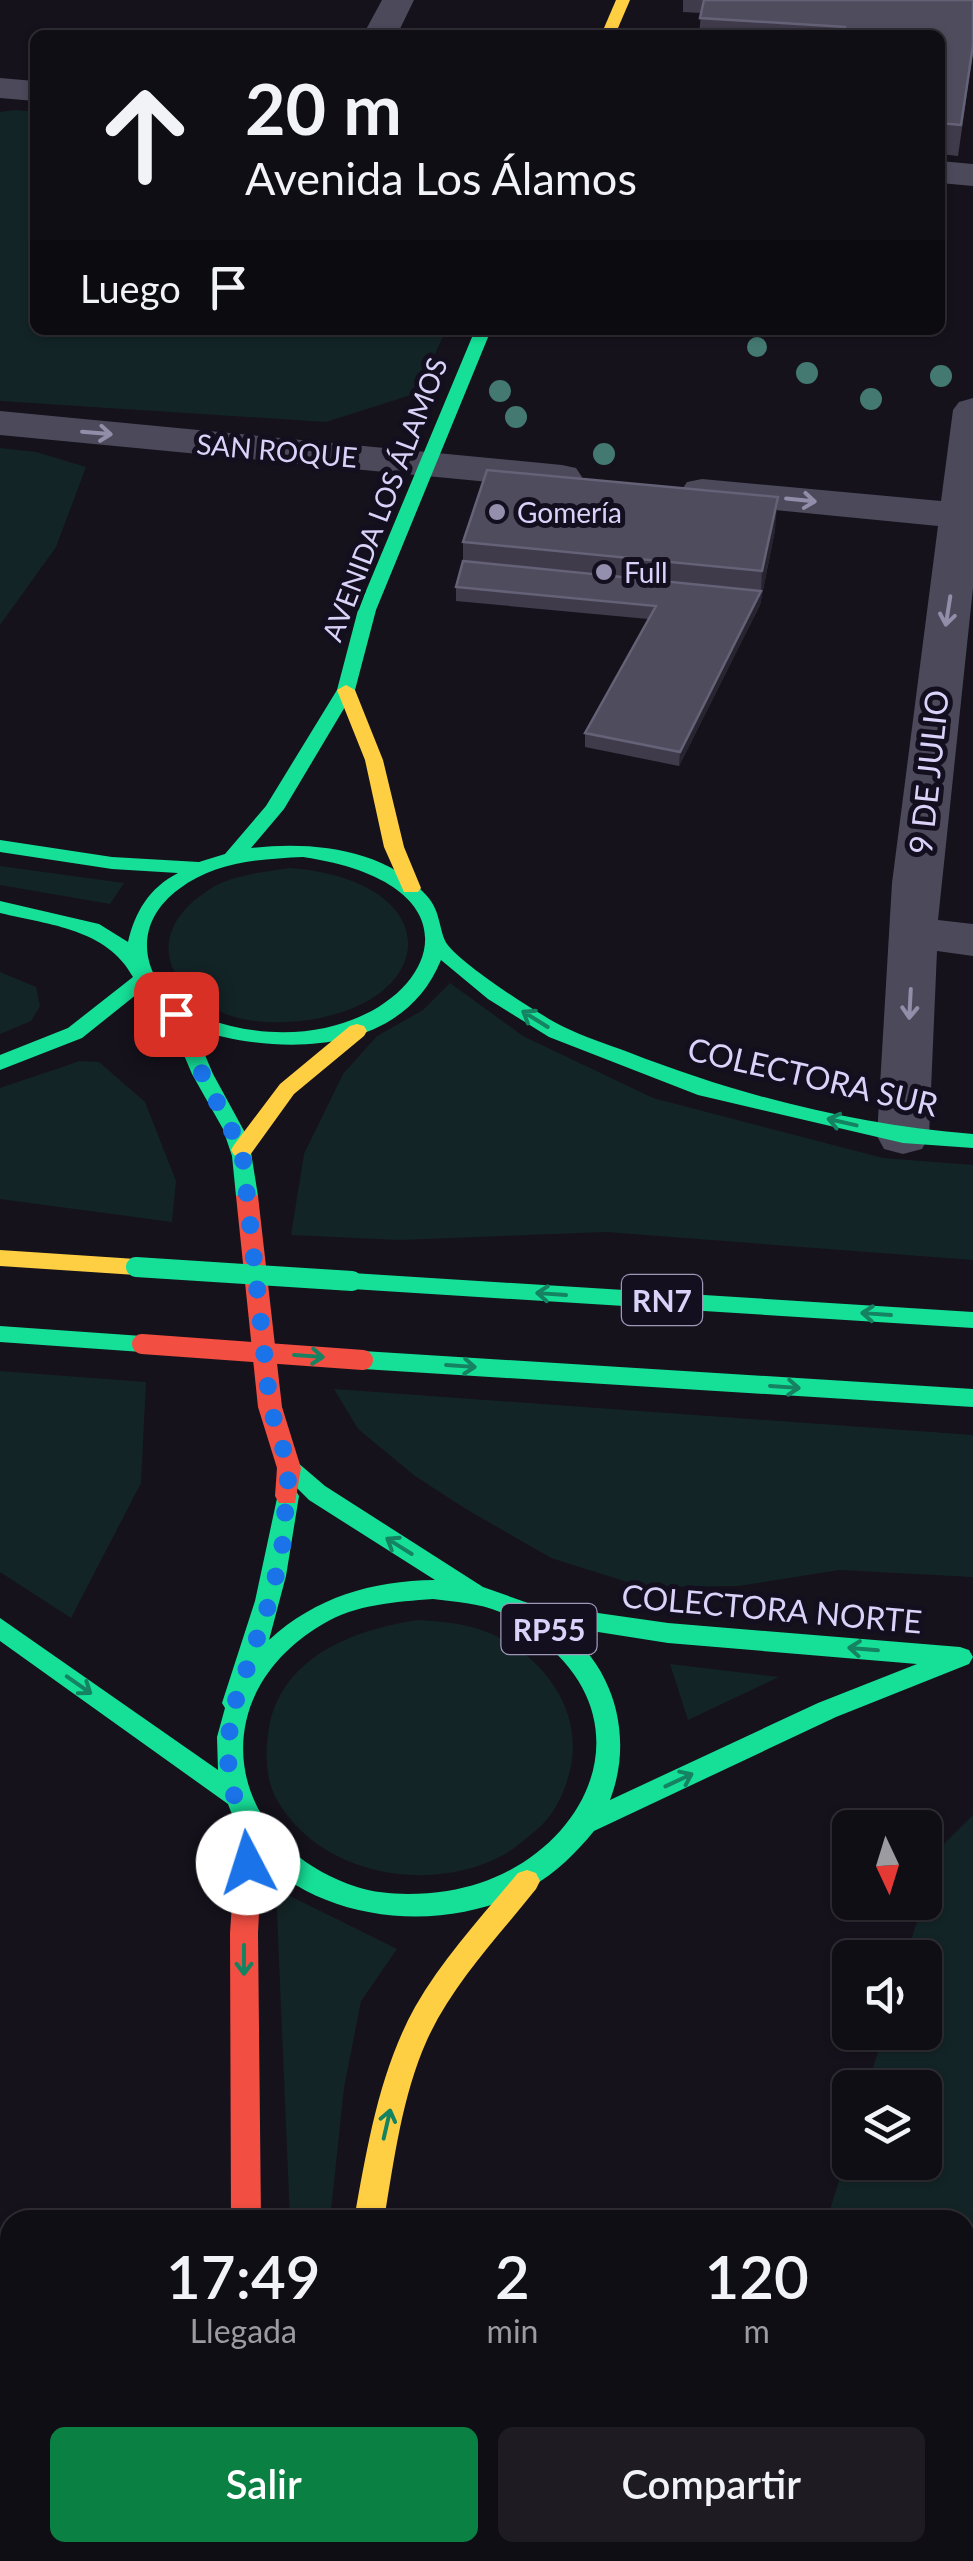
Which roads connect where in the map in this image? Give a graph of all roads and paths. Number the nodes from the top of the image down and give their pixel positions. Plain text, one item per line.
1 (398, 0) edge
2 (623, 0) edge
3 (383, 30) edge
4 (610, 30) edge
5 (0, 88) edge
6 (30, 91) edge
7 (945, 172) edge
8 (973, 175) edge
9 (481, 335) edge
10 (973, 410) edge
11 (0, 424) edge
12 (425, 464) junction
13 (598, 481) edge
14 (656, 486) edge
15 (967, 517) edge
16 (346, 690) junction
17 (0, 846) edge
18 (234, 857) junction
19 (200, 868) junction
20 (411, 888) junction
21 (0, 908) edge
22 (914, 933) junction
23 (973, 940) edge
24 (436, 945) junction
25 (139, 967) junction
26 (176, 1014) junction
27 (365, 1024) junction
28 (0, 1063) edge
29 (902, 1136) junction
30 (973, 1140) edge
31 (242, 1150) junction
32 (0, 1258) edge
33 (973, 1320) edge
34 (0, 1334) edge
35 (973, 1398) edge
36 (289, 1468) junction
37 (482, 1596) junction
38 (520, 1610) junction
39 (0, 1628) edge
40 (966, 1656) edge
41 (235, 1703) junction
42 (234, 1795) junction
43 (591, 1821) junction
44 (250, 1828) junction
45 (529, 1879) junction
46 (246, 2210) edge
47 (371, 2210) edge

1 - 3 street
2 - 4 main road
5 - 6 street
7 - 8 street
9 - 12 main road, AVENIDA LOS ÁLAMOS
10 - 15 street, 9 DE JULIO
11 -> 12 street, SAN ROQUE
12 - 13 street, SAN ROQUE
12 - 16 main road, AVENIDA LOS ÁLAMOS
14 -> 15 street
15 -> 22 street, 9 DE JULIO
16 - 18 main road, AVENIDA LOS ÁLAMOS
16 - 20 main road, AVENIDA LOS ÁLAMOS
17 - 19 main road
18 - 19 main road
18 - 20 main road
19 - 25 main road
20 - 24 main road
21 - 25 main road
22 - 23 street
22 -> 29 street, 9 DE JULIO
24 - 27 main road
29 -> 24 main road, COLECTORA SUR
25 - 26 main road
25 - 28 main road
26 - 27 main road
26 - 31 main road
27 - 31 main road
29 - 30 main road, COLECTORA SUR
31 - 36 main road
33 -> 32 main road, RN7, bridge
34 -> 35 main road, bridge
37 -> 36 main road
36 - 41 main road
37 - 38 main road, RP55
37 - 41 main road, RP55
40 -> 38 main road, COLECTORA NORTE / RP55
38 - 43 main road, RP55
39 -> 42 main road
43 -> 40 main road, COLECTORA NORTE / RP55
41 - 42 main road, RP55
42 - 44 main road, RP55
43 - 45 main road, RP55
44 - 45 main road, RP55
44 -> 46 main road, RP55
47 -> 45 main road, RP55

